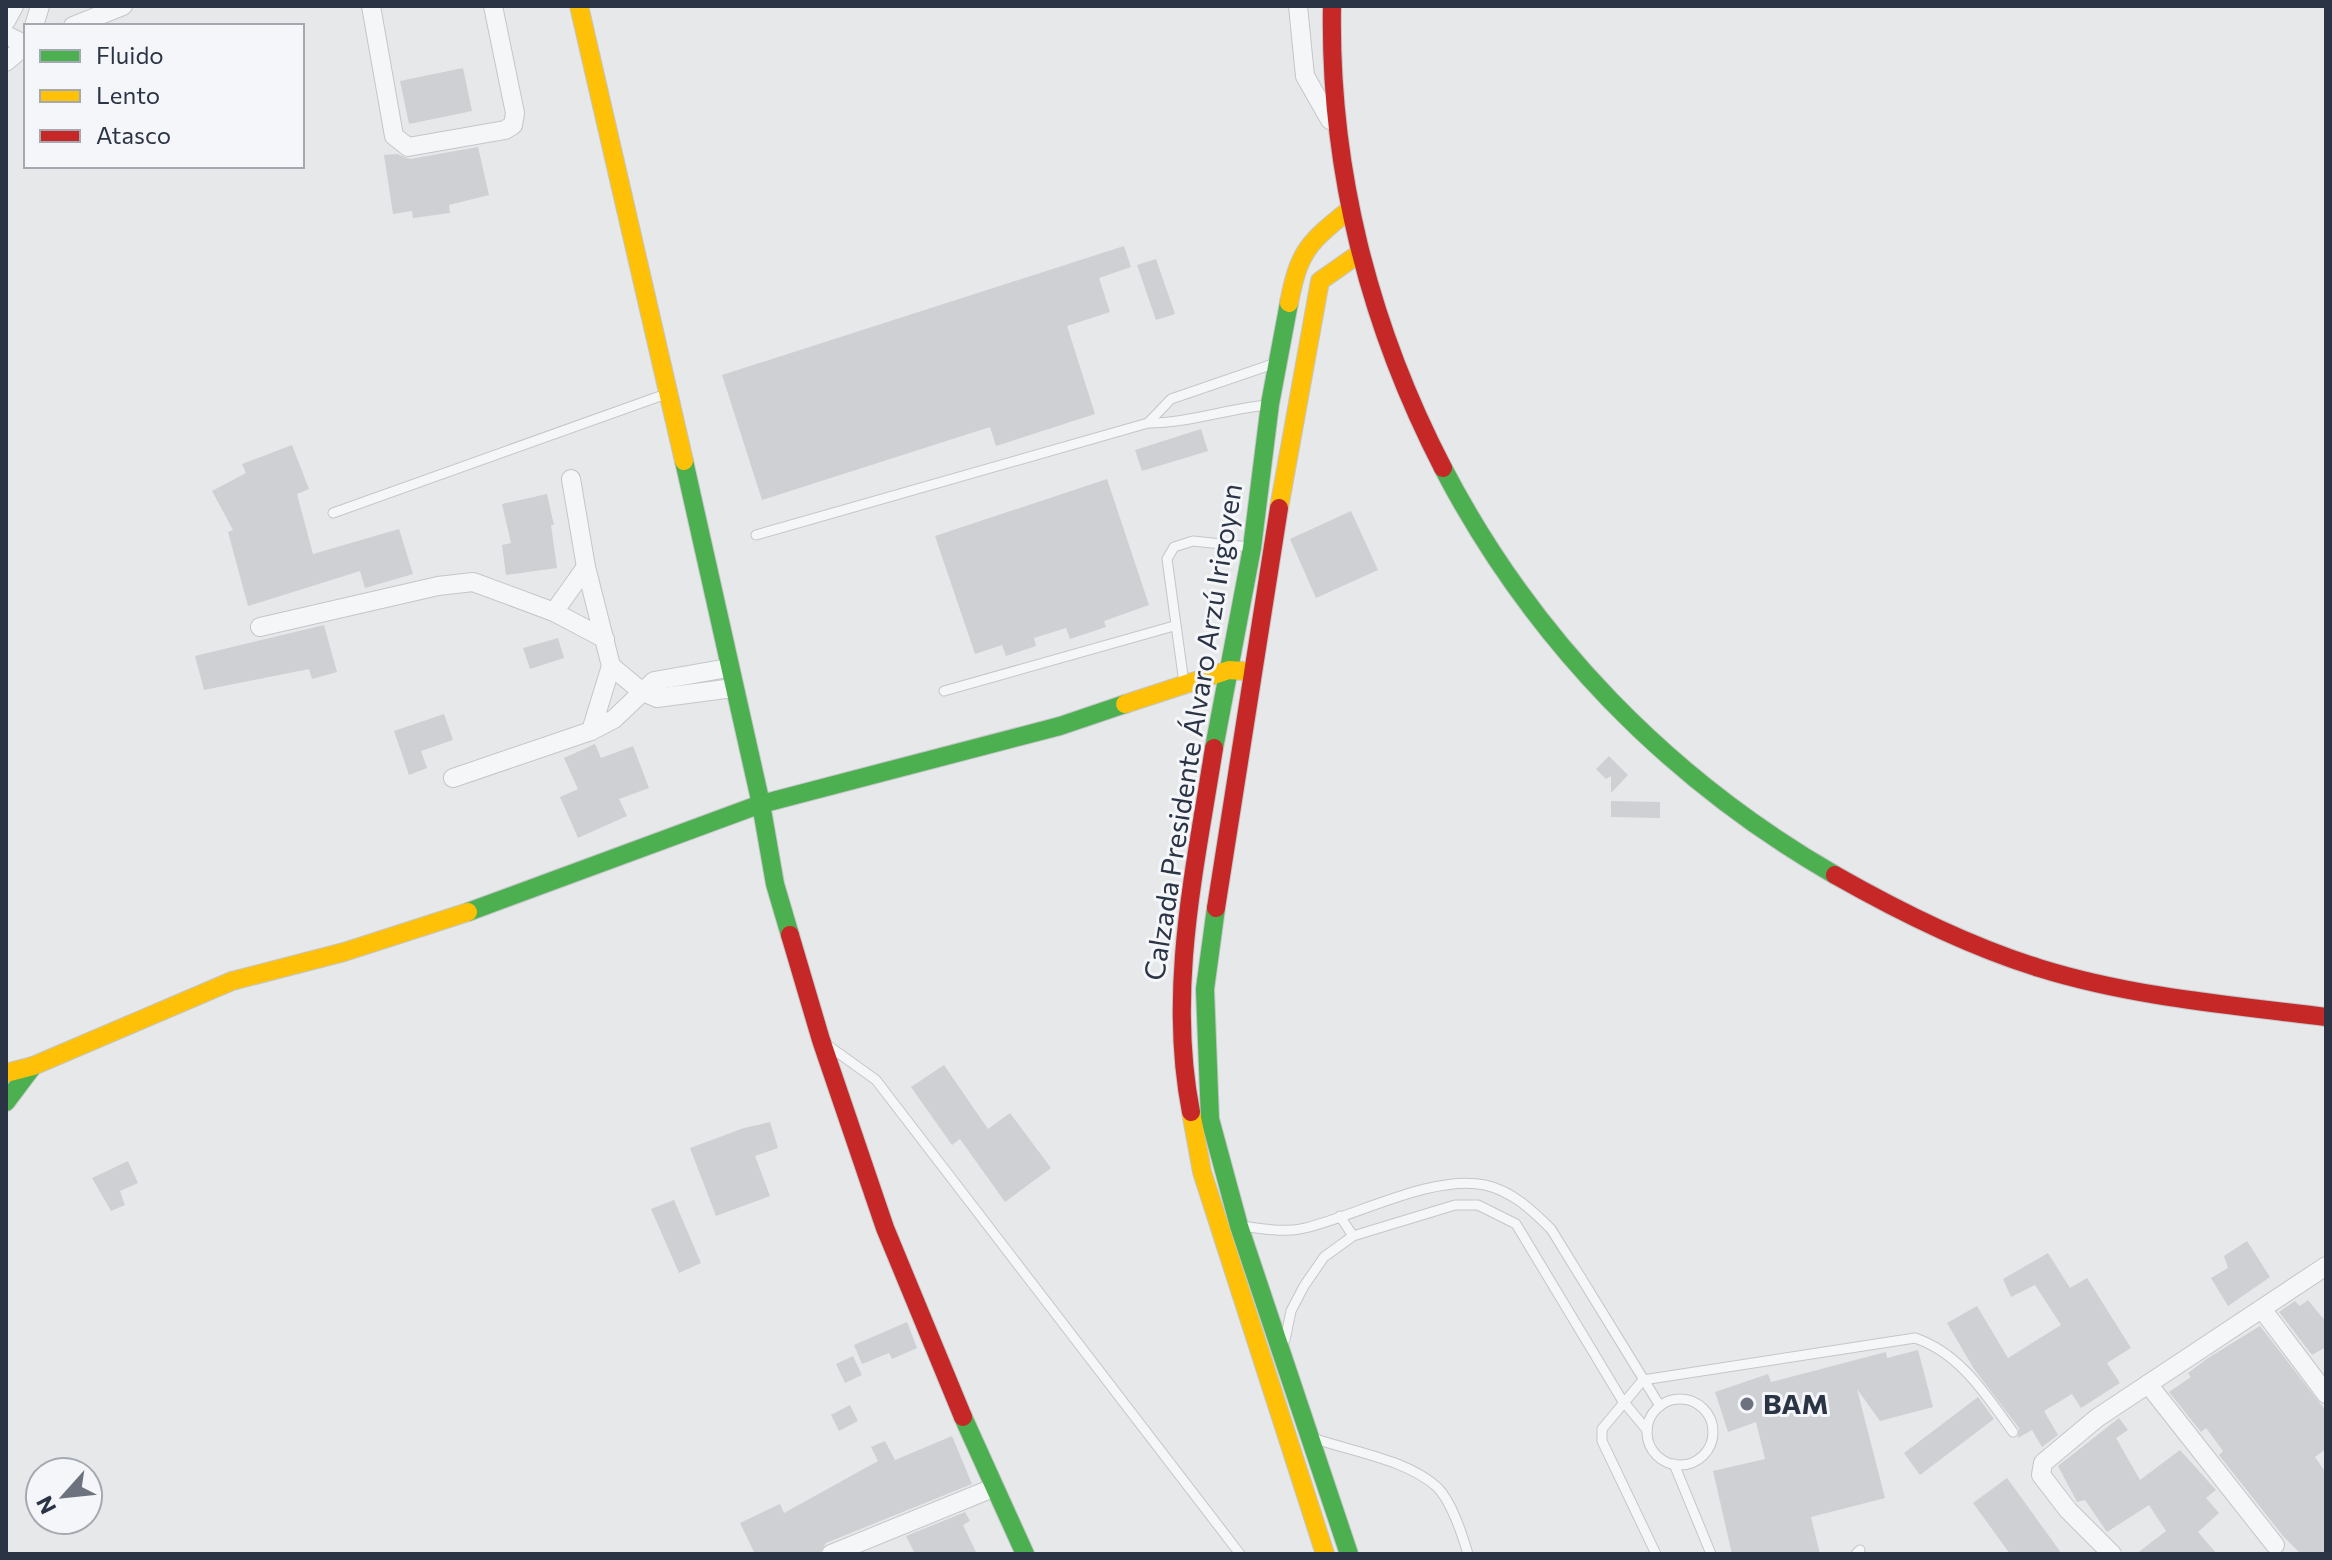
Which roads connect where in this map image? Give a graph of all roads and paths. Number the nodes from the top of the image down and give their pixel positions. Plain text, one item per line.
1 (14, 6) edge
2 (123, 6) edge
3 (371, 6) edge
4 (493, 6) edge
5 (579, 6) edge
6 (1298, 6) edge
7 (1332, 6) edge
8 (6, 21) edge
9 (78, 24) edge
10 (6, 35) edge
11 (24, 44) edge
12 (24, 47) edge
13 (6, 62) edge
14 (1338, 129) junction
15 (1349, 210) junction
16 (1360, 253) junction
17 (1277, 363) junction
18 (669, 393) junction
19 (1270, 404) junction
20 (1295, 409) junction
21 (1148, 423) junction
22 (571, 479) dead end
23 (333, 513) dead end
24 (756, 535) dead end
25 (1252, 548) junction
26 (1273, 554) junction
27 (586, 567) junction
28 (554, 612) junction
29 (1174, 626) junction
30 (260, 627) dead end
31 (605, 639) junction
32 (611, 666) junction
33 (728, 668) junction
34 (1229, 670) junction
35 (1251, 672) junction
36 (1184, 684) junction
37 (733, 688) junction
38 (641, 691) junction
39 (944, 691) dead end
40 (591, 731) junction
41 (453, 778) dead end
42 (761, 804) junction
43 (2326, 1017) edge
44 (821, 1040) junction
45 (33, 1066) junction
46 (6, 1073) edge
47 (6, 1102) edge
48 (1503, 1192) junction
49 (1499, 1213) junction
50 (1340, 1216) junction
51 (1230, 1226) junction
52 (1353, 1236) junction
53 (2326, 1266) edge
54 (2262, 1309) junction
55 (1283, 1351) junction
56 (1643, 1380) junction
57 (2148, 1384) junction
58 (2326, 1394) edge
59 (1622, 1400) junction
60 (1660, 1406) junction
61 (1647, 1430) junction
62 (2013, 1432) dead end
63 (1310, 1437) junction
64 (1674, 1464) junction
65 (993, 1488) junction
66 (2275, 1545) dead end
67 (831, 1554) edge
68 (1025, 1554) edge
69 (1240, 1554) edge
70 (1325, 1554) edge
71 (1349, 1554) edge
72 (1468, 1554) edge
73 (1656, 1554) edge
74 (1711, 1554) edge
75 (2112, 1554) edge

1 - 8 street
2 - 9 street
3 - 4 street
5 - 18 main road
6 - 14 street
7 - 14 main road
10 - 11 street
12 - 13 street
14 - 15 main road
15 - 16 main road
15 - 17 main road, Calzada Presidente Álvaro Arzú Irigoyen
16 - 20 main road, Calzada Presidente Álvaro Arzú Irigoyen
16 - 43 main road
17 - 19 main road, Calzada Presidente Álvaro Arzú Irigoyen
17 - 21 lane
18 - 23 lane
18 - 33 main road
19 - 20 lane
19 - 21 lane
19 - 25 main road, Calzada Presidente Álvaro Arzú Irigoyen
20 - 26 main road, Calzada Presidente Álvaro Arzú Irigoyen
21 - 24 lane
22 - 27 street
25 - 26 lane
25 - 29 lane
25 - 34 main road, Calzada Presidente Álvaro Arzú Irigoyen
26 - 35 main road, Calzada Presidente Álvaro Arzú Irigoyen
27 - 28 street
27 - 31 street
28 - 30 street
28 - 31 street
29 - 36 lane
29 - 39 lane
31 - 32 street
32 - 38 street
32 - 40 street
33 - 37 main road
33 - 38 street
34 - 35 main road
34 - 36 main road
34 - 51 main road, Calzada Presidente Álvaro Arzú Irigoyen
35 - 51 main road, Calzada Presidente Álvaro Arzú Irigoyen
36 - 42 main road
37 - 38 street
37 - 42 main road
38 - 40 street
40 - 41 street
42 - 44 main road
42 - 45 main road
44 - 65 main road
44 - 69 lane
45 - 46 main road
45 - 47 main road
48 - 49 lane
48 - 50 lane
48 - 56 lane
49 - 52 lane
49 - 59 lane
50 - 51 lane
50 - 52 lane
51 - 55 main road, Calzada Presidente Álvaro Arzú Irigoyen
51 - 70 main road, Calzada Presidente Álvaro Arzú Irigoyen
52 - 55 lane
53 - 54 street
54 - 57 street
54 - 58 street
55 - 63 main road, Calzada Presidente Álvaro Arzú Irigoyen
56 - 59 lane
56 - 60 lane
56 - 62 lane
57 - 66 street
57 - 75 street
59 - 61 lane
59 - 73 lane
60 - 61 lane
60 - 64 lane
61 - 64 lane
63 - 71 main road, Calzada Presidente Álvaro Arzú Irigoyen
63 - 72 lane
64 - 74 lane
65 - 67 street
65 - 68 main road

